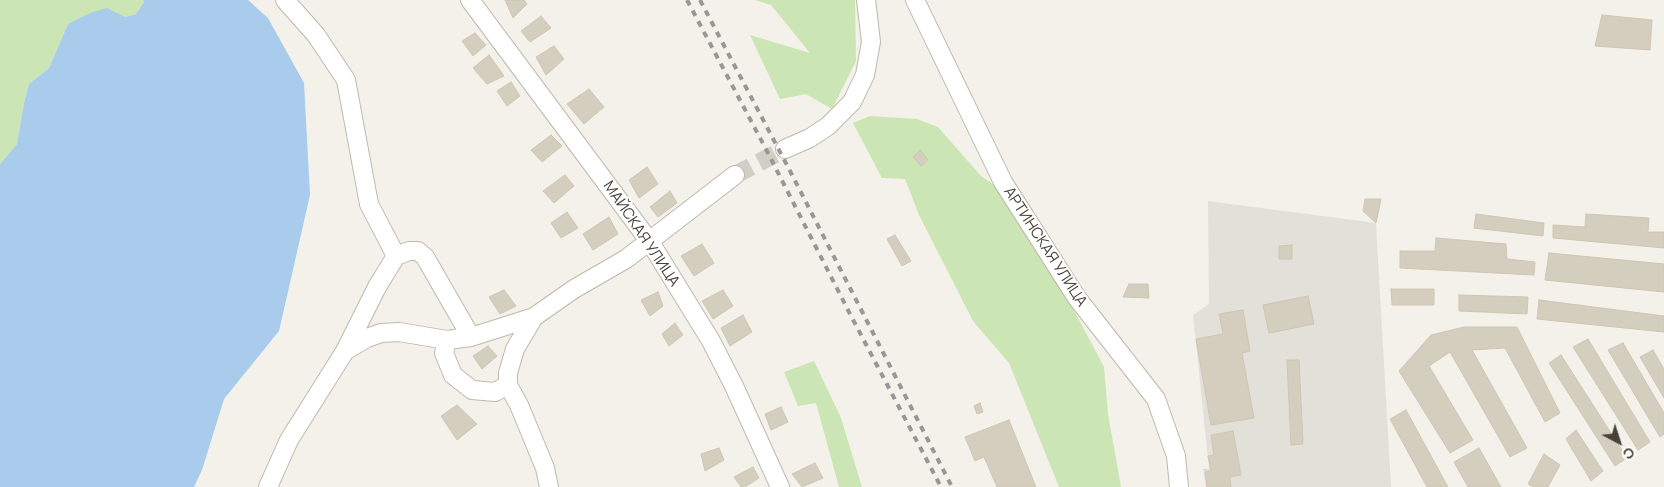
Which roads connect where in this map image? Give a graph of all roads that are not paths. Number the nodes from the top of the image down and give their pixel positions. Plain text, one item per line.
1 (285, 0) edge
2 (470, 0) edge
3 (866, 0) edge
4 (915, 0) edge
5 (786, 149) tunnel mouth
6 (735, 175) tunnel mouth
7 (650, 242) junction
8 (396, 256) junction
9 (534, 317) junction
10 (500, 328) junction
11 (471, 337) junction
12 (447, 340) junction
13 (515, 349) junction
14 (345, 351) junction
15 (508, 385) junction
16 (268, 487) edge
17 (549, 487) edge
18 (780, 487) edge
19 (1180, 487) edge

1 - 8 street
2 - 7 street, МАЙСКАЯ УЛИЦА
3 - 5 street
4 - 19 street, АРТИНСКАЯ УЛИЦА
6 - 7 street
7 - 9 street
7 - 18 street, МАЙСКАЯ УЛИЦА
8 - 11 street
8 - 14 street
9 - 10 street
9 - 13 street
10 - 11 street
10 - 13 street
11 - 12 street
12 - 14 street
12 - 15 street
13 - 15 street
14 - 16 street
15 - 17 street

